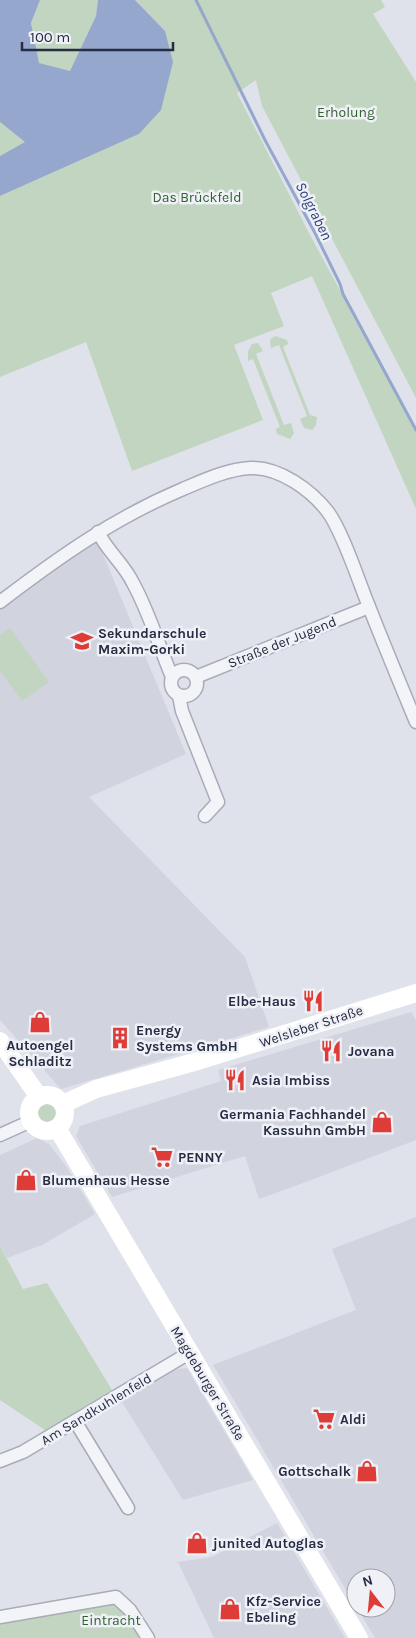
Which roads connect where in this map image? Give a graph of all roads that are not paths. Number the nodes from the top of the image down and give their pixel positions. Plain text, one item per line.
1 (98, 532) junction
2 (0, 602) edge
3 (369, 607) junction
4 (172, 677) junction
5 (196, 677) junction
6 (179, 696) junction
7 (416, 722) edge
8 (205, 816) dead end
9 (416, 993) edge
10 (0, 1041) edge
11 (39, 1097) junction
12 (63, 1104) junction
13 (31, 1121) junction
14 (57, 1128) junction
15 (0, 1135) edge
16 (189, 1353) junction
17 (75, 1421) junction
18 (0, 1461) edge
19 (128, 1508) dead end
20 (0, 1617) edge
21 (148, 1638) edge
22 (359, 1638) edge

1 - 2 street
1 - 3 street
1 - 4 street
3 - 5 street, Straße der Jugend
3 - 7 street
4 - 5 street, Straße der Jugend
4 - 6 street
5 - 6 street
6 - 8 street
9 - 12 main road, Welsleber Straße
10 - 11 main road
11 - 12 main road
11 - 13 main road
12 - 14 main road
13 - 14 main road
13 - 15 street
14 - 16 main road, Magdeburger Straße
16 - 17 street, Am Sandkuhlenfeld
16 - 22 main road, Magdeburger Straße
17 - 18 street, Am Sandkuhlenfeld
17 - 19 street
20 - 21 street

